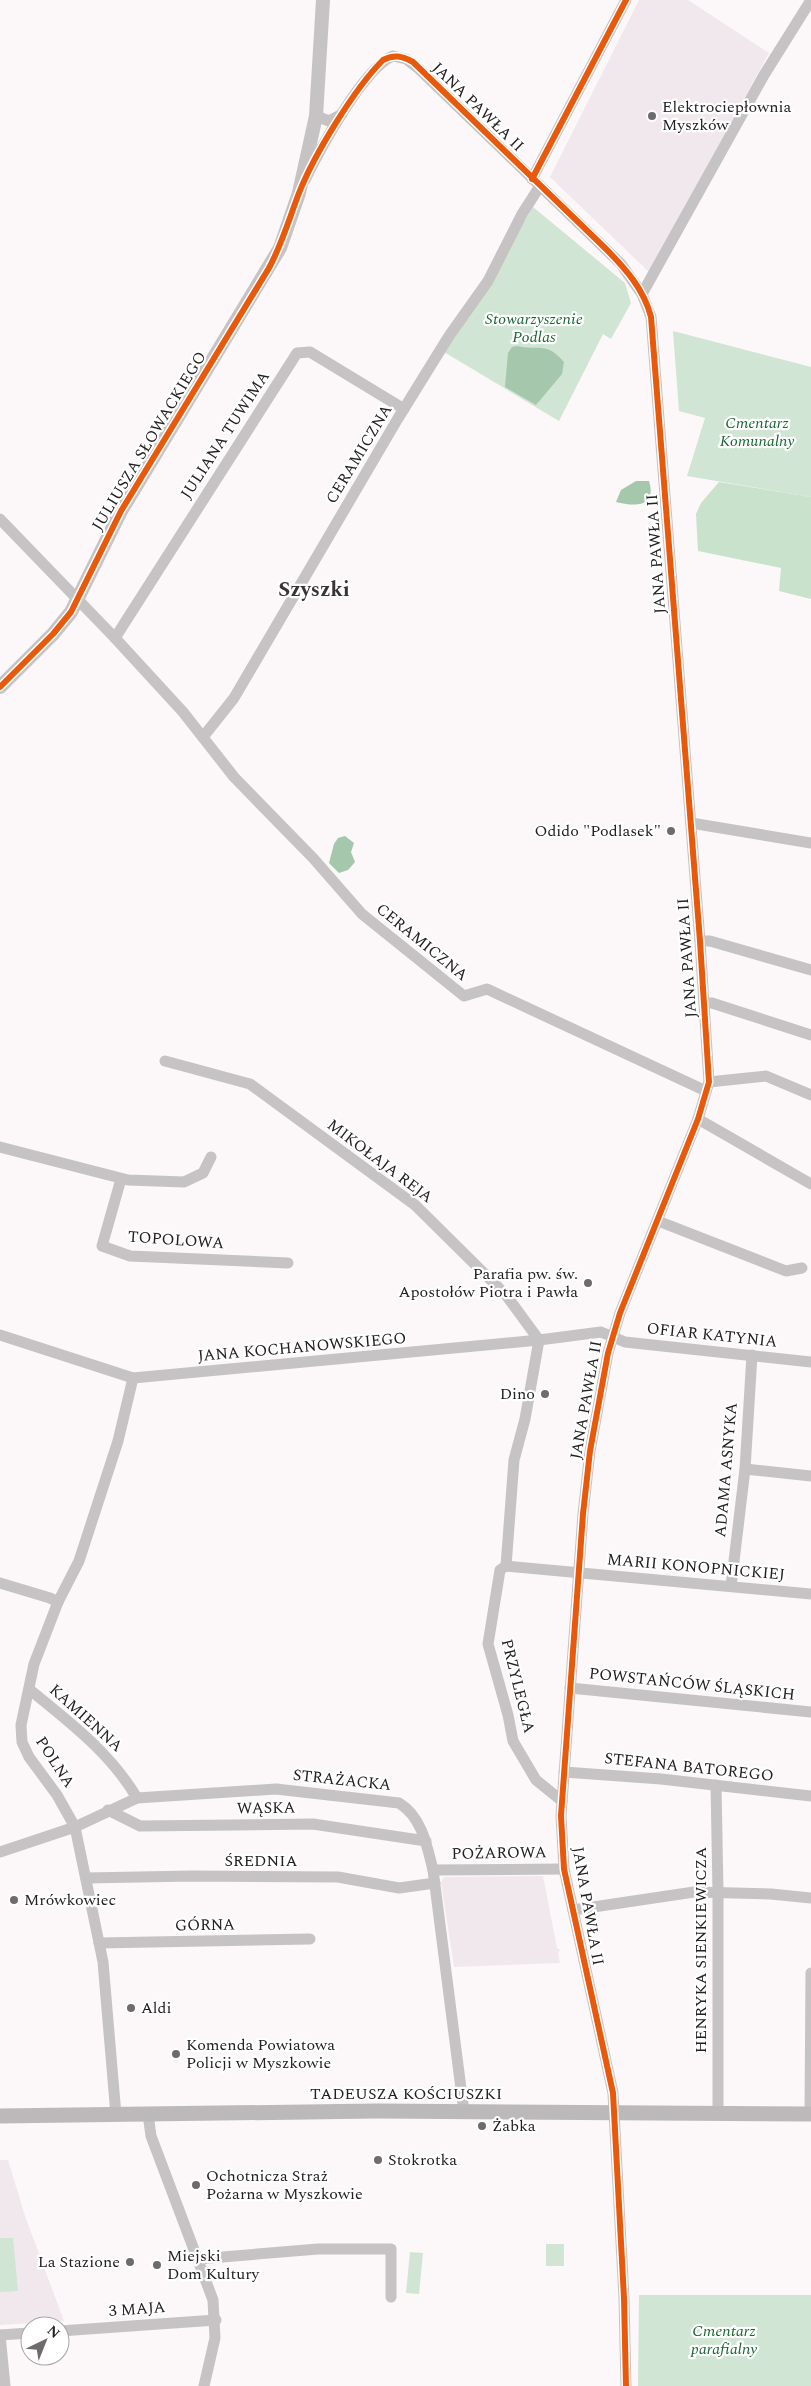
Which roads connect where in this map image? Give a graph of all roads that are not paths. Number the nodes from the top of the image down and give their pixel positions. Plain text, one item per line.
1 (323, 0) edge
2 (626, 0) edge
3 (811, 0) edge
4 (342, 114) junction
5 (316, 116) junction
6 (536, 183) junction
7 (299, 193) junction
8 (642, 294) junction
9 (404, 409) junction
10 (0, 519) edge
11 (77, 600) junction
12 (115, 638) junction
13 (0, 687) edge
14 (203, 737) junction
15 (691, 823) junction
16 (811, 843) edge
17 (700, 941) junction
18 (811, 970) edge
19 (704, 1003) junction
20 (811, 1035) edge
21 (165, 1061) dead end
22 (708, 1087) junction
23 (811, 1094) edge
24 (698, 1119) junction
25 (0, 1147) edge
26 (211, 1157) dead end
27 (121, 1179) junction
28 (811, 1184) edge
29 (658, 1221) junction
30 (288, 1264) dead end
31 (802, 1268) dead end
32 (0, 1335) edge
33 (612, 1336) junction
34 (539, 1340) junction
35 (752, 1356) junction
36 (811, 1362) edge
37 (133, 1378) junction
38 (744, 1468) junction
39 (811, 1476) edge
40 (506, 1566) junction
41 (578, 1573) junction
42 (0, 1583) edge
43 (730, 1586) junction
44 (811, 1594) edge
45 (58, 1602) junction
46 (570, 1688) junction
47 (29, 1689) junction
48 (811, 1712) edge
49 (564, 1772) junction
50 (716, 1785) junction
51 (811, 1796) edge
52 (137, 1798) junction
53 (562, 1801) junction
54 (108, 1810) junction
55 (75, 1827) junction
56 (426, 1841) junction
57 (0, 1852) edge
58 (564, 1869) junction
59 (433, 1870) junction
60 (86, 1878) junction
61 (435, 1882) junction
62 (718, 1892) junction
63 (811, 1898) edge
64 (573, 1910) junction
65 (310, 1939) dead end
66 (100, 1943) junction
67 (811, 1973) edge
68 (464, 2112) junction
69 (614, 2112) junction
70 (116, 2114) junction
71 (148, 2114) junction
72 (718, 2114) junction
73 (811, 2114) edge
74 (0, 2116) edge
75 (198, 2259) junction
76 (391, 2297) dead end
77 (216, 2320) junction
78 (70, 2330) edge
79 (20, 2333) edge
80 (0, 2334) edge
81 (5, 2386) edge
82 (204, 2386) edge
83 (626, 2386) edge

1 - 5 street, JULIUSZA SŁOWACKIEGO
2 - 6 street, CERAMICZNA
3 - 8 street
4 - 5 street
4 - 6 street, JANA PAWŁA II
4 - 7 street, JANA PAWŁA II
5 - 7 street, JULIUSZA SŁOWACKIEGO
6 - 8 street, JANA PAWŁA II
6 - 9 street, CERAMICZNA
7 - 11 street, JULIUSZA SŁOWACKIEGO
8 - 15 street, JANA PAWŁA II
9 - 12 street, JULIANA TUWIMA
9 - 14 street, CERAMICZNA
10 - 11 street, CERAMICZNA
11 - 12 street, CERAMICZNA
11 - 13 street, JULIUSZA SŁOWACKIEGO
12 - 14 street, CERAMICZNA
14 - 22 street, CERAMICZNA
15 - 16 street
15 - 17 street, JANA PAWŁA II
17 - 18 street
17 - 19 street, JANA PAWŁA II
19 - 20 street
19 - 22 street, JANA PAWŁA II
21 - 34 street, MIKOŁAJA REJA
22 - 23 street
22 - 24 street, JANA PAWŁA II
24 - 28 street
24 - 29 street, JANA PAWŁA II
25 - 27 street
26 - 27 street
27 - 30 street, TOPOLOWA
29 - 31 street
29 - 33 street, JANA PAWŁA II
32 - 37 street, JANA KOCHANOWSKIEGO
33 - 34 street, JANA KOCHANOWSKIEGO
33 - 35 street, OFIAR KATYNIA
33 - 41 street, JANA PAWŁA II
34 - 37 street, JANA KOCHANOWSKIEGO
34 - 40 street, PRZYLEGŁA
35 - 36 street, OFIAR KATYNIA
35 - 38 street, ADAMA ASNYKA
37 - 45 street, POLNA
38 - 39 street
38 - 43 street, ADAMA ASNYKA
40 - 41 street
40 - 53 street, PRZYLEGŁA
41 - 43 street, MARII KONOPNICKIEJ
41 - 46 street, JANA PAWŁA II
42 - 45 street
43 - 44 street, MARII KONOPNICKIEJ
45 - 47 street, POLNA
46 - 48 street, POWSTAŃCÓW ŚLĄSKICH
46 - 49 street, JANA PAWŁA II
47 - 52 street, KAMIENNA
47 - 55 street, POLNA
49 - 50 street, STEFANA BATOREGO
49 - 53 street, JANA PAWŁA II
50 - 51 street, STEFANA BATOREGO
50 - 62 street, HENRYKA SIENKIEWICZA
52 - 54 street, STRAŻACKA
52 - 56 street, STRAŻACKA
53 - 58 street, JANA PAWŁA II
54 - 55 street, STRAŻACKA
54 - 56 street, WĄSKA
55 - 57 street, STRAŻACKA
55 - 60 street, POLNA
56 - 59 street, STRAŻACKA
58 - 59 street, POŻAROWA
58 - 64 street, JANA PAWŁA II
59 - 61 street, STRAŻACKA
60 - 61 street, ŚREDNIA
60 - 66 street, POLNA
61 - 68 street, STRAŻACKA
62 - 63 street
62 - 64 street
62 - 72 street, HENRYKA SIENKIEWICZA
64 - 69 street, JANA PAWŁA II
65 - 66 street, GÓRNA
66 - 70 street, POLNA
67 - 73 street
68 - 69 main road, TADEUSZA KOŚCIUSZKI
68 - 71 main road, TADEUSZA KOŚCIUSZKI
69 - 72 main road, TADEUSZA KOŚCIUSZKI
69 - 83 street, JANA PAWŁA II
70 - 71 main road, TADEUSZA KOŚCIUSZKI
70 - 74 main road, TADEUSZA KOŚCIUSZKI
71 - 75 street
72 - 73 main road, TADEUSZA KOŚCIUSZKI
75 - 76 street
75 - 77 street
77 - 78 street, 3 MAJA
77 - 82 street
79 - 80 street
80 - 81 street

